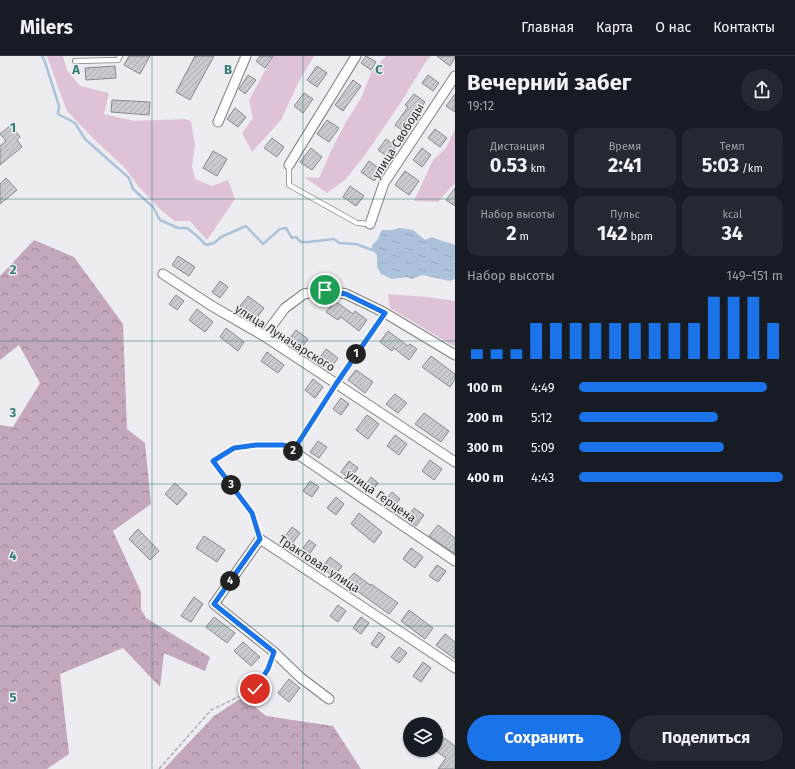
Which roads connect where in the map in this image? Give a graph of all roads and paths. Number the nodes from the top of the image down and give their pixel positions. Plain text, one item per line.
1 (120, 56) edge
2 (246, 56) edge
3 (356, 56) edge
4 (75, 61) dead end
5 (455, 76) edge
6 (218, 122) dead end
7 (289, 165) joint
8 (370, 224) joint
9 (162, 274) dead end
10 (385, 313) junction
11 (264, 336) junction
12 (455, 355) edge
13 (336, 384) junction
14 (293, 451) junction
15 (455, 462) edge
16 (260, 539) junction
17 (455, 561) edge
18 (274, 652) junction
19 (455, 668) edge
20 (329, 699) dead end
21 (159, 769) edge

1 - 4 lane
2 - 6 street
3 - 7 street
5 - 8 street, улица Свободы
7 - 8 lane
9 - 11 street, улица Луначарского
10 - 11 street
10 - 12 street
10 - 13 lane
11 - 13 street, улица Луначарского
13 - 14 lane
13 - 15 street, улица Луначарского
14 - 16 lane
14 - 17 street, улица Герцена
16 - 18 street, Трактовая улица
16 - 19 street, Трактовая улица
18 - 20 street, Трактовая улица
18 - 21 path

